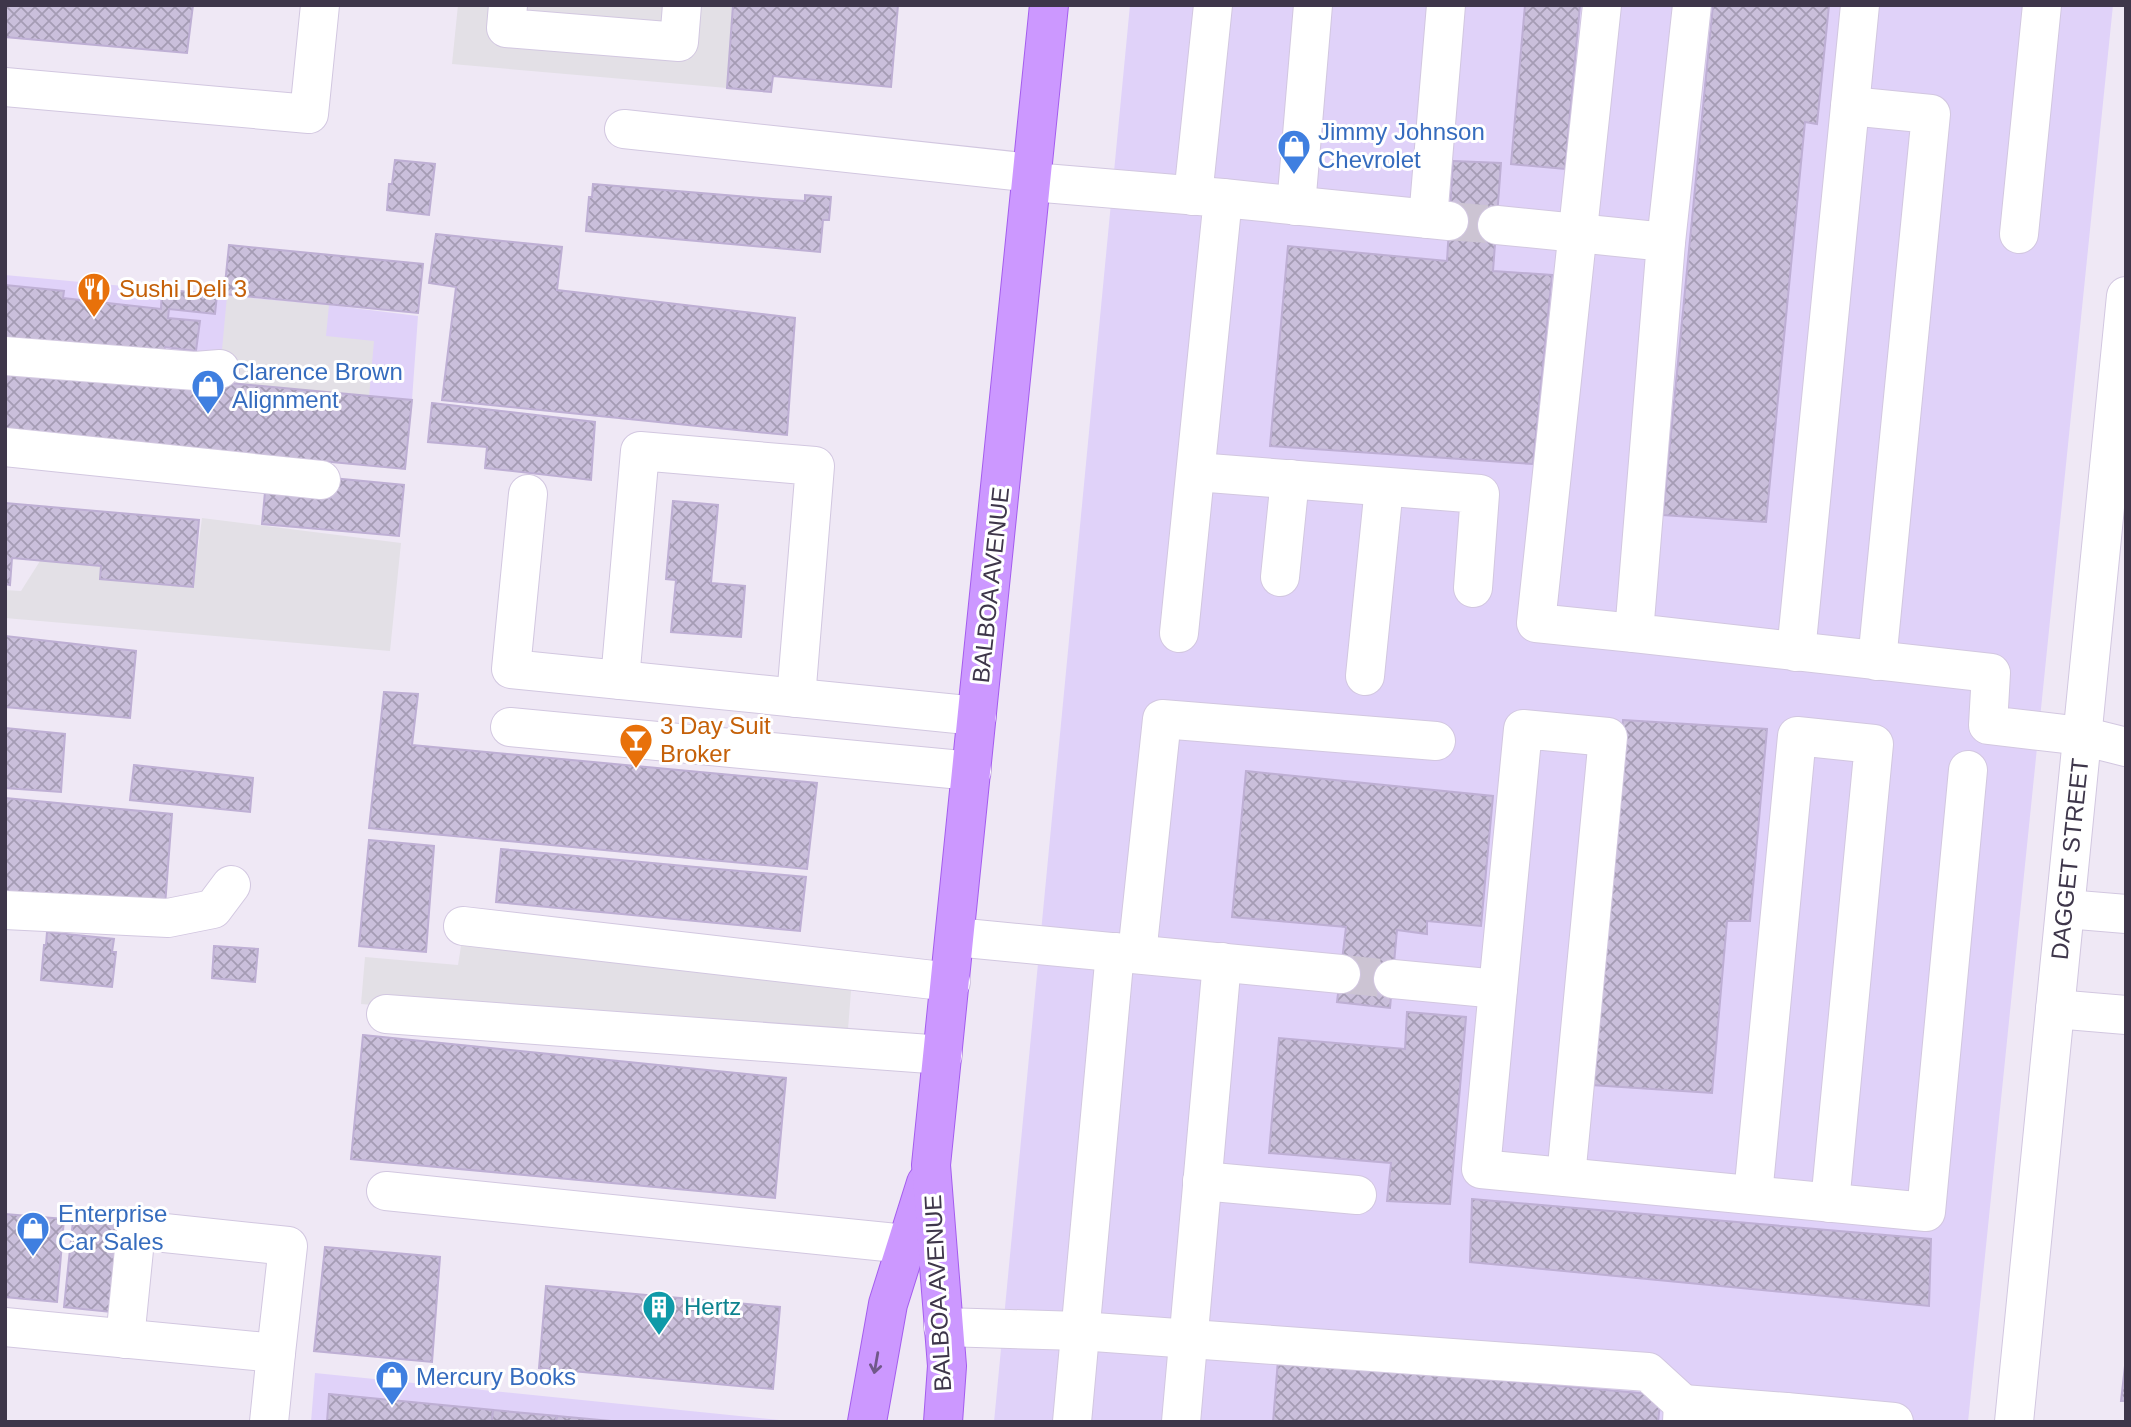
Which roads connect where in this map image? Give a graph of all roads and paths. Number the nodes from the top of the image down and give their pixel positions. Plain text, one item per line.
1 (320, 5) edge
2 (508, 5) edge
3 (682, 5) edge
4 (1049, 5) edge
5 (1213, 5) edge
6 (1313, 5) edge
7 (1446, 5) edge
8 (1602, 5) edge
9 (1692, 5) edge
10 (1860, 5) edge
11 (2042, 5) edge
12 (5, 86) edge
13 (1850, 106) junction
14 (624, 129) dead end
15 (1032, 178) junction
16 (1208, 197) junction
17 (1296, 205) junction
18 (1497, 225) tunnel mouth
19 (1577, 233) junction
20 (2019, 234) dead end
21 (1666, 242) junction
22 (2125, 302) edge
23 (5, 356) edge
24 (220, 369) dead end
25 (5, 447) edge
26 (1196, 472) junction
27 (1290, 479) junction
28 (321, 480) dead end
29 (1384, 487) junction
30 (528, 494) dead end
31 (1280, 578) dead end
32 (1473, 588) dead end
33 (2110, 611) edge
34 (1180, 633) dead end
35 (1634, 634) junction
36 (1796, 652) junction
37 (1877, 661) junction
38 (1365, 676) dead end
39 (620, 680) junction
40 (796, 698) junction
41 (977, 716) junction
42 (510, 727) dead end
43 (2082, 736) junction
44 (1436, 741) dead end
45 (2126, 747) edge
46 (1968, 770) dead end
47 (972, 771) junction
48 (231, 885) dead end
49 (2066, 909) junction
50 (5, 910) edge
51 (2126, 914) edge
52 (463, 926) dead end
53 (955, 937) junction
54 (1126, 953) junction
55 (1222, 962) junction
56 (1341, 974) tunnel mouth
57 (1393, 979) tunnel mouth
58 (951, 982) junction
59 (1498, 989) junction
60 (2055, 1009) junction
61 (386, 1014) dead end
62 (2126, 1015) edge
63 (943, 1055) junction
64 (932, 1165) junction
65 (1566, 1177) junction
66 (1202, 1181) junction
67 (386, 1191) dead end
68 (1356, 1195) dead end
69 (1753, 1195) junction
70 (1830, 1203) junction
71 (906, 1244) junction
72 (943, 1327) junction
73 (5, 1328) edge
74 (1080, 1331) junction
75 (125, 1339) junction
76 (1188, 1339) junction
77 (276, 1353) junction
78 (1682, 1413) edge
79 (1786, 1417) edge
80 (269, 1422) edge
81 (867, 1422) edge
82 (943, 1422) edge
83 (1072, 1422) edge
84 (1181, 1422) edge
85 (1894, 1422) edge
86 (2014, 1422) edge

1 - 12 street
2 - 3 street
4 - 15 main road, BALBOA AVENUE
5 - 16 street
6 - 17 street
7 - 17 street
8 - 19 street
9 - 21 street
10 - 13 street
11 - 20 street
13 - 36 street
13 - 37 street
14 - 15 street
15 - 16 street
15 - 41 main road, BALBOA AVENUE
16 - 17 street
16 - 26 street
18 - 19 street
19 - 21 street
19 - 35 street
21 - 35 street
22 - 33 street, DAGGET STREET
23 - 24 street
25 - 28 street
26 - 27 street
26 - 34 street
27 - 29 street
27 - 31 street
29 - 32 street
29 - 38 street
30 - 39 street
33 - 43 street, DAGGET STREET
35 - 36 street
36 - 37 street
37 - 43 street
39 - 40 street
39 - 40 street
40 - 41 street
41 - 47 main road, BALBOA AVENUE
42 - 47 street
43 - 45 street
43 - 49 street, DAGGET STREET
44 - 54 street
46 - 70 street
47 - 53 main road, BALBOA AVENUE
48 - 50 street
49 - 51 street
49 - 60 street, DAGGET STREET
52 - 58 street
53 - 54 street
53 - 58 main road, BALBOA AVENUE
54 - 55 street
54 - 74 street
55 - 56 street
55 - 66 street
57 - 59 street
58 - 63 main road, BALBOA AVENUE
59 - 65 street
59 - 65 street
60 - 62 street
60 - 86 street, DAGGET STREET
61 - 63 street
63 - 64 main road, BALBOA AVENUE
64 - 71 main road, BALBOA AVENUE
64 - 72 main road, BALBOA AVENUE
65 - 69 street
66 - 68 street
66 - 76 street
67 - 71 street
69 - 70 street
69 - 70 street
71 -> 81 main road, BALBOA AVENUE
72 - 74 street
72 - 82 main road, BALBOA AVENUE
73 - 75 street
74 - 76 street
74 - 83 street
75 - 77 street
75 - 77 street
76 - 78 street
76 - 84 street
77 - 80 street
78 - 79 street
79 - 85 street

